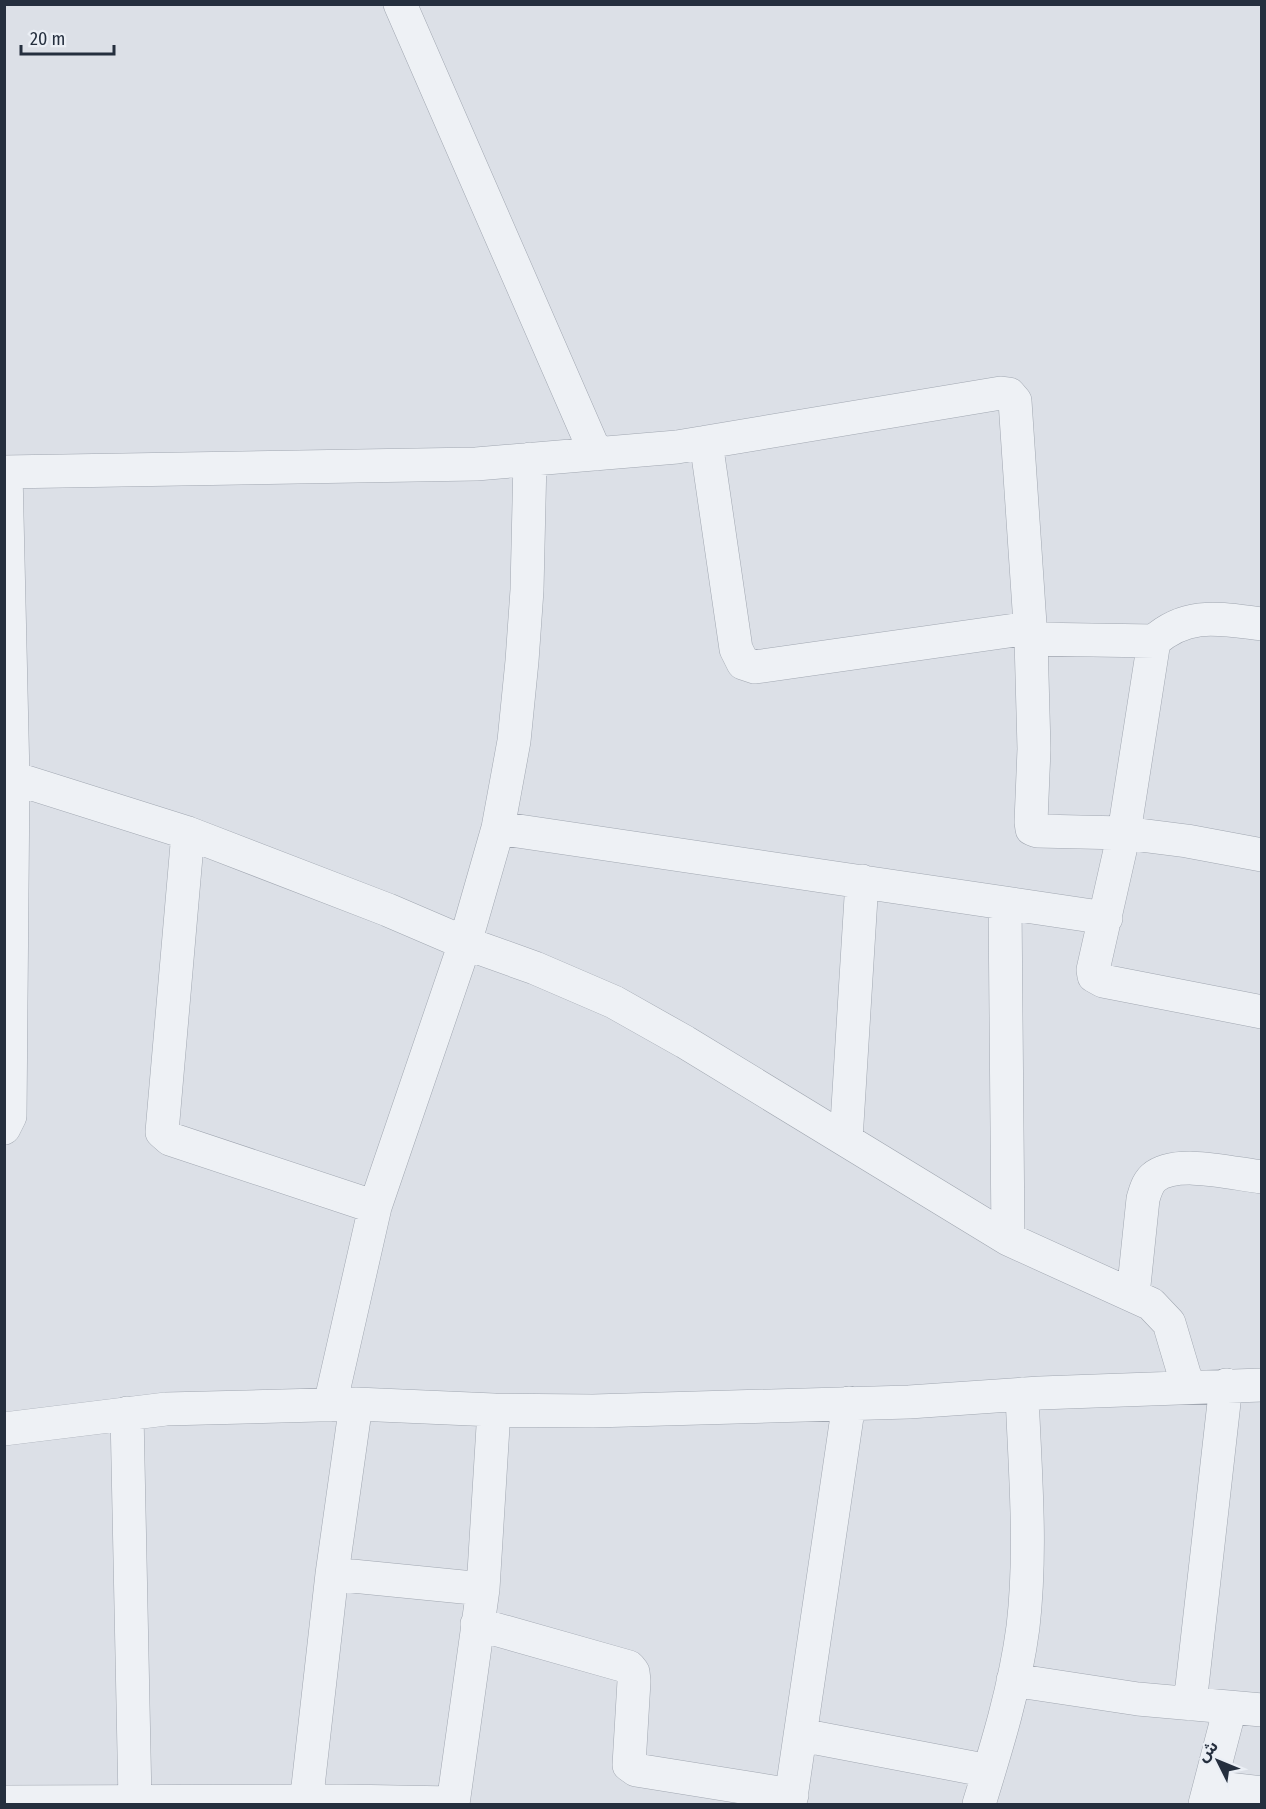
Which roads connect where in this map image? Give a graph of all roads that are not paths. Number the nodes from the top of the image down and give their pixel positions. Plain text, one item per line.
1 (400, 4) edge
2 (706, 442) junction
3 (596, 454) junction
4 (530, 459) junction
5 (5, 472) edge
6 (1262, 624) edge
7 (1030, 634) junction
8 (1154, 641) junction
9 (9, 776) edge
10 (498, 828) junction
11 (188, 833) junction
12 (1124, 833) junction
13 (1262, 855) edge
14 (862, 881) junction
15 (1005, 903) junction
16 (1106, 918) junction
17 (465, 943) junction
18 (1262, 1012) edge
19 (4, 1128) edge
20 (846, 1140) junction
21 (1262, 1177) edge
22 (375, 1207) junction
23 (1008, 1239) junction
24 (1133, 1295) junction
25 (1226, 1385) junction
26 (1262, 1385) edge
27 (1188, 1387) junction
28 (1022, 1394) junction
29 (849, 1403) junction
30 (343, 1404) junction
31 (494, 1410) junction
32 (127, 1413) junction
33 (4, 1429) edge
34 (332, 1574) junction
35 (483, 1589) junction
36 (477, 1624) junction
37 (1013, 1680) junction
38 (1190, 1704) junction
39 (1230, 1708) junction
40 (1262, 1710) edge
41 (801, 1735) junction
42 (989, 1771) junction
43 (675, 1790) edge
44 (1262, 1794) edge
45 (1208, 1796) edge
46 (791, 1800) edge
47 (4, 1802) edge
48 (135, 1802) junction
49 (52, 1803) edge
50 (306, 1803) edge
51 (453, 1804) edge
52 (979, 1804) edge

1 - 3 street
2 - 3 street
2 - 7 street
2 - 7 street
3 - 4 street
4 - 5 street
4 - 10 street
5 - 9 street
6 - 8 street
7 - 8 street
7 - 12 street
8 - 12 street
9 - 11 street
9 - 19 street
10 - 14 street
10 - 17 street
11 - 17 street
11 - 22 street
12 - 13 street
12 - 16 street
14 - 15 street
14 - 20 street
15 - 16 street
15 - 23 street
16 - 18 street
17 - 20 street
17 - 22 street
20 - 23 street
21 - 24 street
22 - 30 street
23 - 24 street
24 - 27 street
25 - 26 street
25 - 27 street
25 - 38 street
27 - 28 street
28 - 29 street
28 - 37 street
29 - 31 street
29 - 41 street
30 - 31 street
30 - 32 street
30 - 34 street
31 - 35 street
32 - 33 street
32 - 48 street
34 - 35 street
34 - 50 street
35 - 36 street
36 - 43 street
36 - 51 street
37 - 38 street
37 - 42 street
38 - 39 street
39 - 40 street
39 - 45 street
41 - 42 street
41 - 46 street
42 - 52 street
43 - 46 street
44 - 45 street
47 - 49 street
48 - 49 street
48 - 50 street
50 - 51 street

